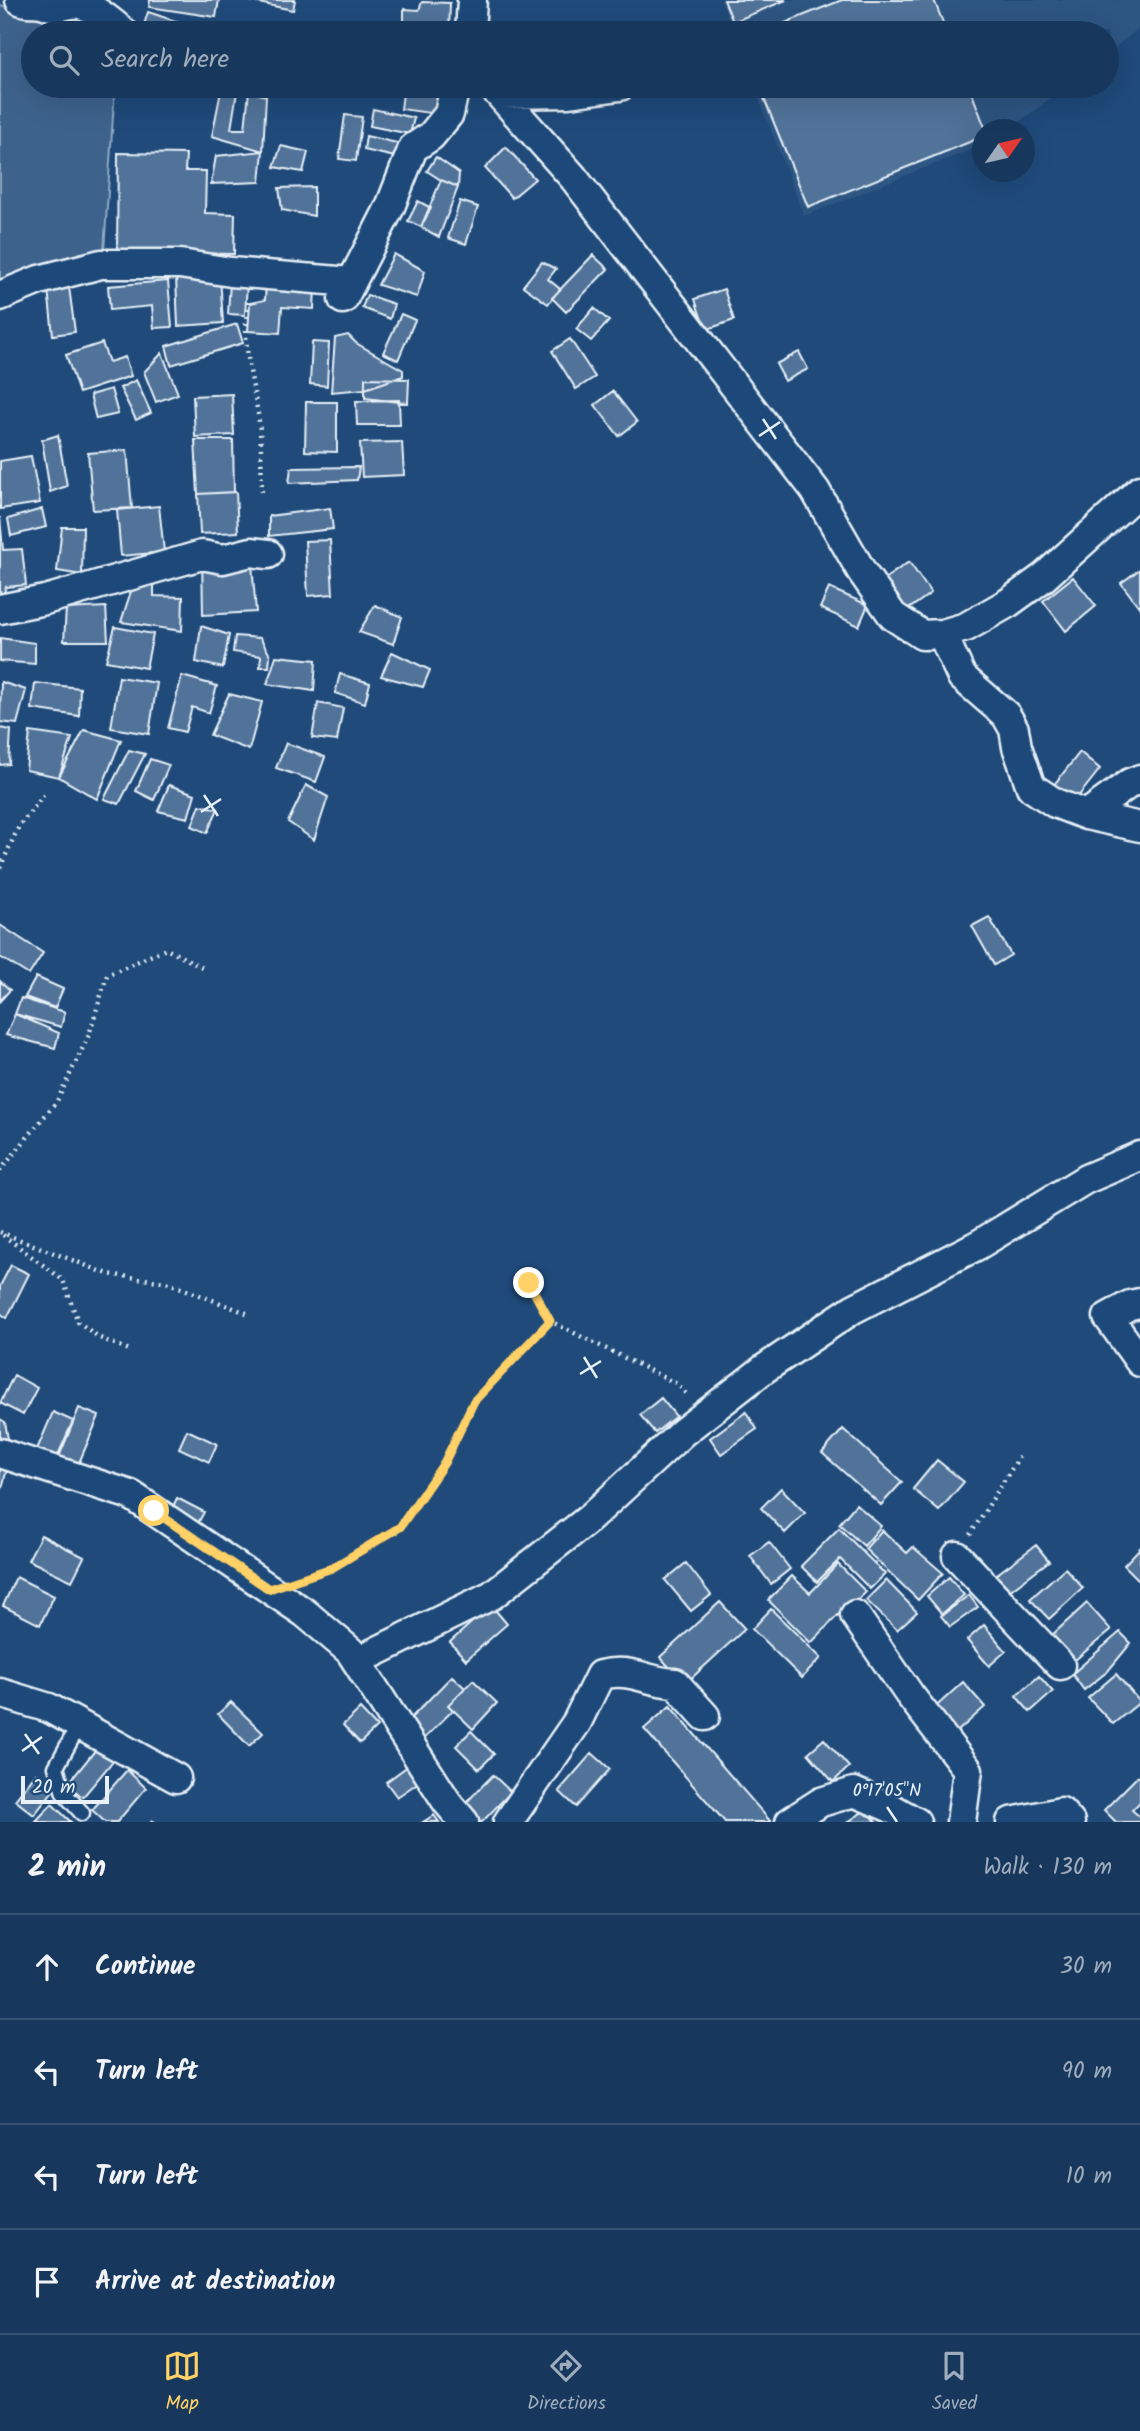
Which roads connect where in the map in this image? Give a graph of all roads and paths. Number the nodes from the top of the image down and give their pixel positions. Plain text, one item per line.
1 (20, 0) edge
2 (472, 0) edge
3 (108, 21) edge
4 (471, 21) edge
5 (452, 98) edge
6 (503, 98) edge
7 (252, 273) junction
8 (0, 296) edge
9 (1140, 489) edge
10 (262, 495) dead end
11 (268, 554) dead end
12 (0, 609) edge
13 (942, 634) junction
14 (1140, 779) edge
15 (44, 795) dead end
16 (1086, 815) junction
17 (1140, 827) edge
18 (0, 868) edge
19 (202, 967) dead end
20 (1140, 1156) edge
21 (0, 1171) edge
22 (0, 1232) edge
23 (529, 1283) dead end
24 (1140, 1303) edge
25 (249, 1314) dead end
26 (550, 1321) junction
27 (132, 1351) dead end
28 (1140, 1363) edge
29 (704, 1415) junction
30 (0, 1453) edge
31 (1019, 1457) dead end
32 (957, 1556) joint
33 (269, 1589) junction
34 (855, 1615) dead end
35 (356, 1661) junction
36 (1060, 1665) dead end
37 (0, 1693) edge
38 (705, 1716) dead end
39 (79, 1725) junction
40 (176, 1778) dead end
41 (82, 1813) dead end
42 (464, 1822) edge
43 (508, 1822) edge
44 (790, 1822) edge
45 (916, 1822) edge
46 (961, 1822) edge
47 (1011, 1822) edge
48 (1070, 1822) edge

1 - 3 street
2 - 4 street
5 - 7 street
6 - 13 street
7 - 8 street
7 - 10 path
9 - 13 street
11 - 12 street
13 - 16 street
14 - 16 street
15 - 18 path
16 - 17 street
19 - 21 path
20 - 29 street
22 - 25 path
22 - 27 path
23 - 26 path
24 - 28 street
26 - 29 path
26 - 33 path
29 - 35 street
30 - 33 street
31 - 32 path
32 - 36 street
33 - 35 street
34 - 46 street
35 - 42 street
37 - 39 street
38 - 43 street
39 - 40 street
39 - 41 lane
44 - 45 street
47 - 48 street

